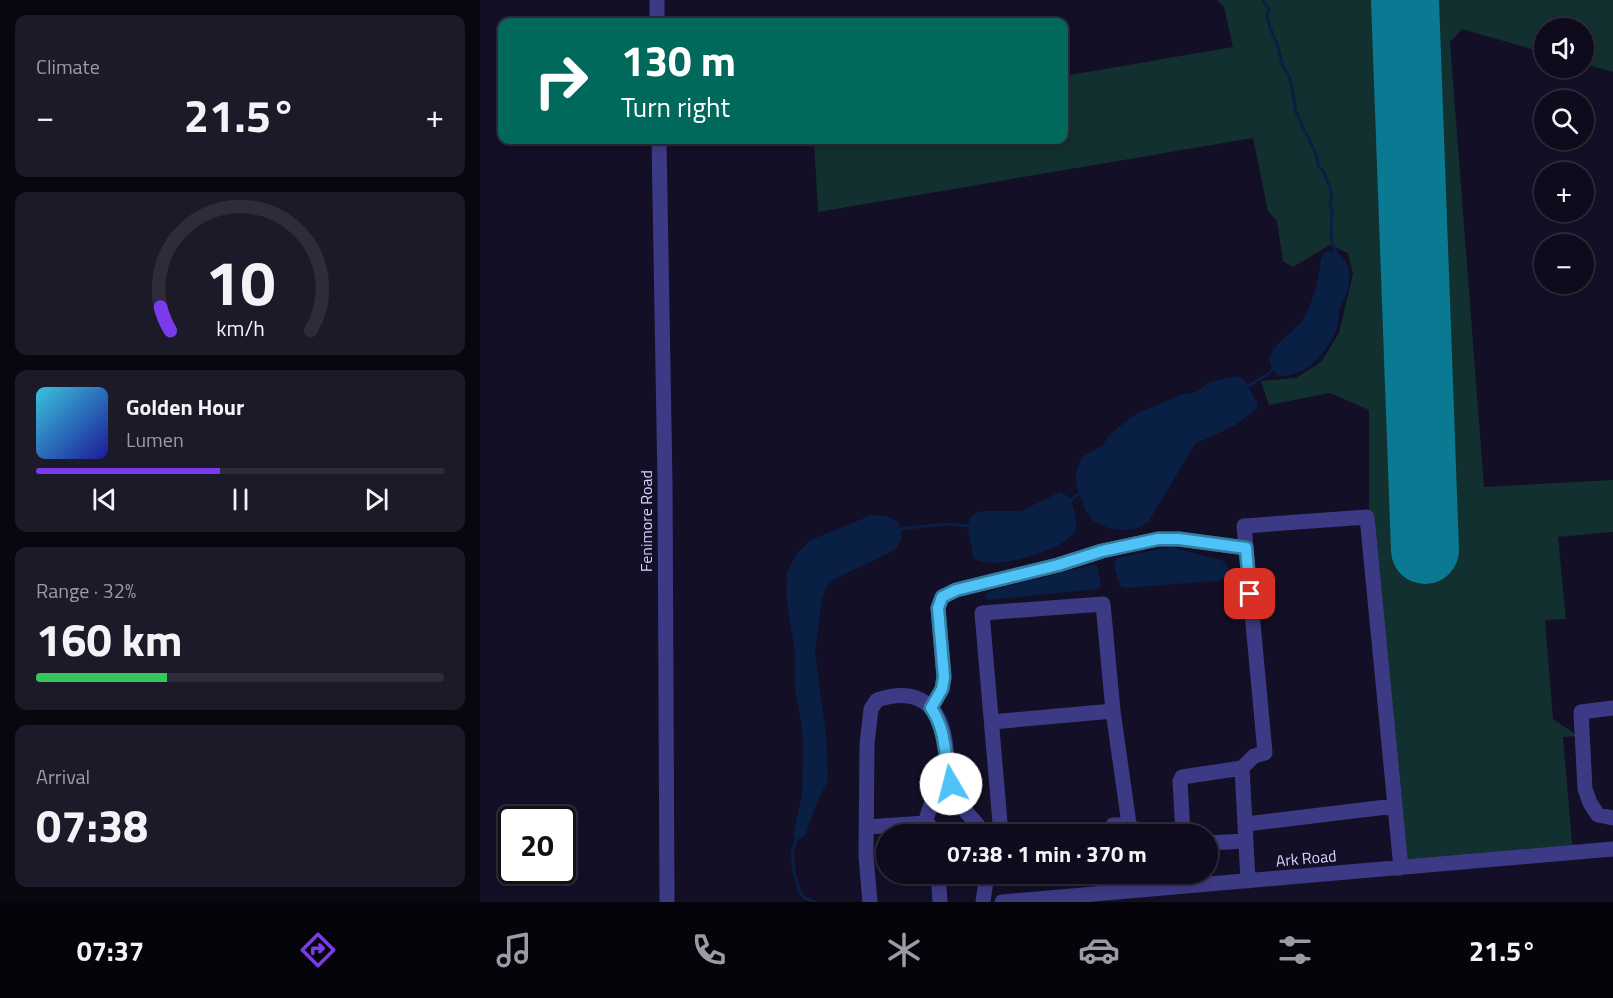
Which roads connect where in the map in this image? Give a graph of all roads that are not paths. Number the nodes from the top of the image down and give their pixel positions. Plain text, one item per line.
1 (657, 0) edge
2 (657, 18) edge
3 (659, 144) edge
4 (1246, 548) junction
5 (931, 708) junction
6 (1613, 708) edge
7 (1113, 711) junction
8 (992, 722) junction
9 (1242, 768) junction
10 (947, 770) junction
11 (1395, 806) junction
12 (1613, 818) edge
13 (929, 824) edge
14 (976, 824) edge
15 (1000, 824) edge
16 (1129, 824) edge
17 (1182, 824) edge
18 (1246, 824) junction
19 (867, 827) junction
20 (876, 827) edge
21 (1246, 841) junction
22 (1218, 842) edge
23 (1613, 849) edge
24 (1401, 868) junction
25 (1248, 881) junction
26 (939, 884) edge
27 (986, 884) edge
28 (1137, 884) edge
29 (1138, 890) junction
30 (667, 902) edge
31 (870, 902) edge
32 (940, 902) edge
33 (984, 902) edge
34 (1002, 902) edge

1 - 2 street
3 - 30 street, Fenimore Road
4 - 5 street
4 - 9 street
4 - 11 street
5 - 10 street
5 - 19 street
6 - 12 street
7 - 8 street
7 - 8 street
7 - 16 street
8 - 15 street
9 - 17 street
9 - 18 street
10 - 13 street
10 - 14 street
11 - 18 street
11 - 24 street
18 - 21 street
19 - 20 street
19 - 31 street
21 - 22 street
21 - 25 street
23 - 24 street, Ark Road
24 - 25 street, Ark Road
25 - 29 street, Ark Road
26 - 32 street
27 - 33 street
28 - 29 street
29 - 34 street, Ark Road

